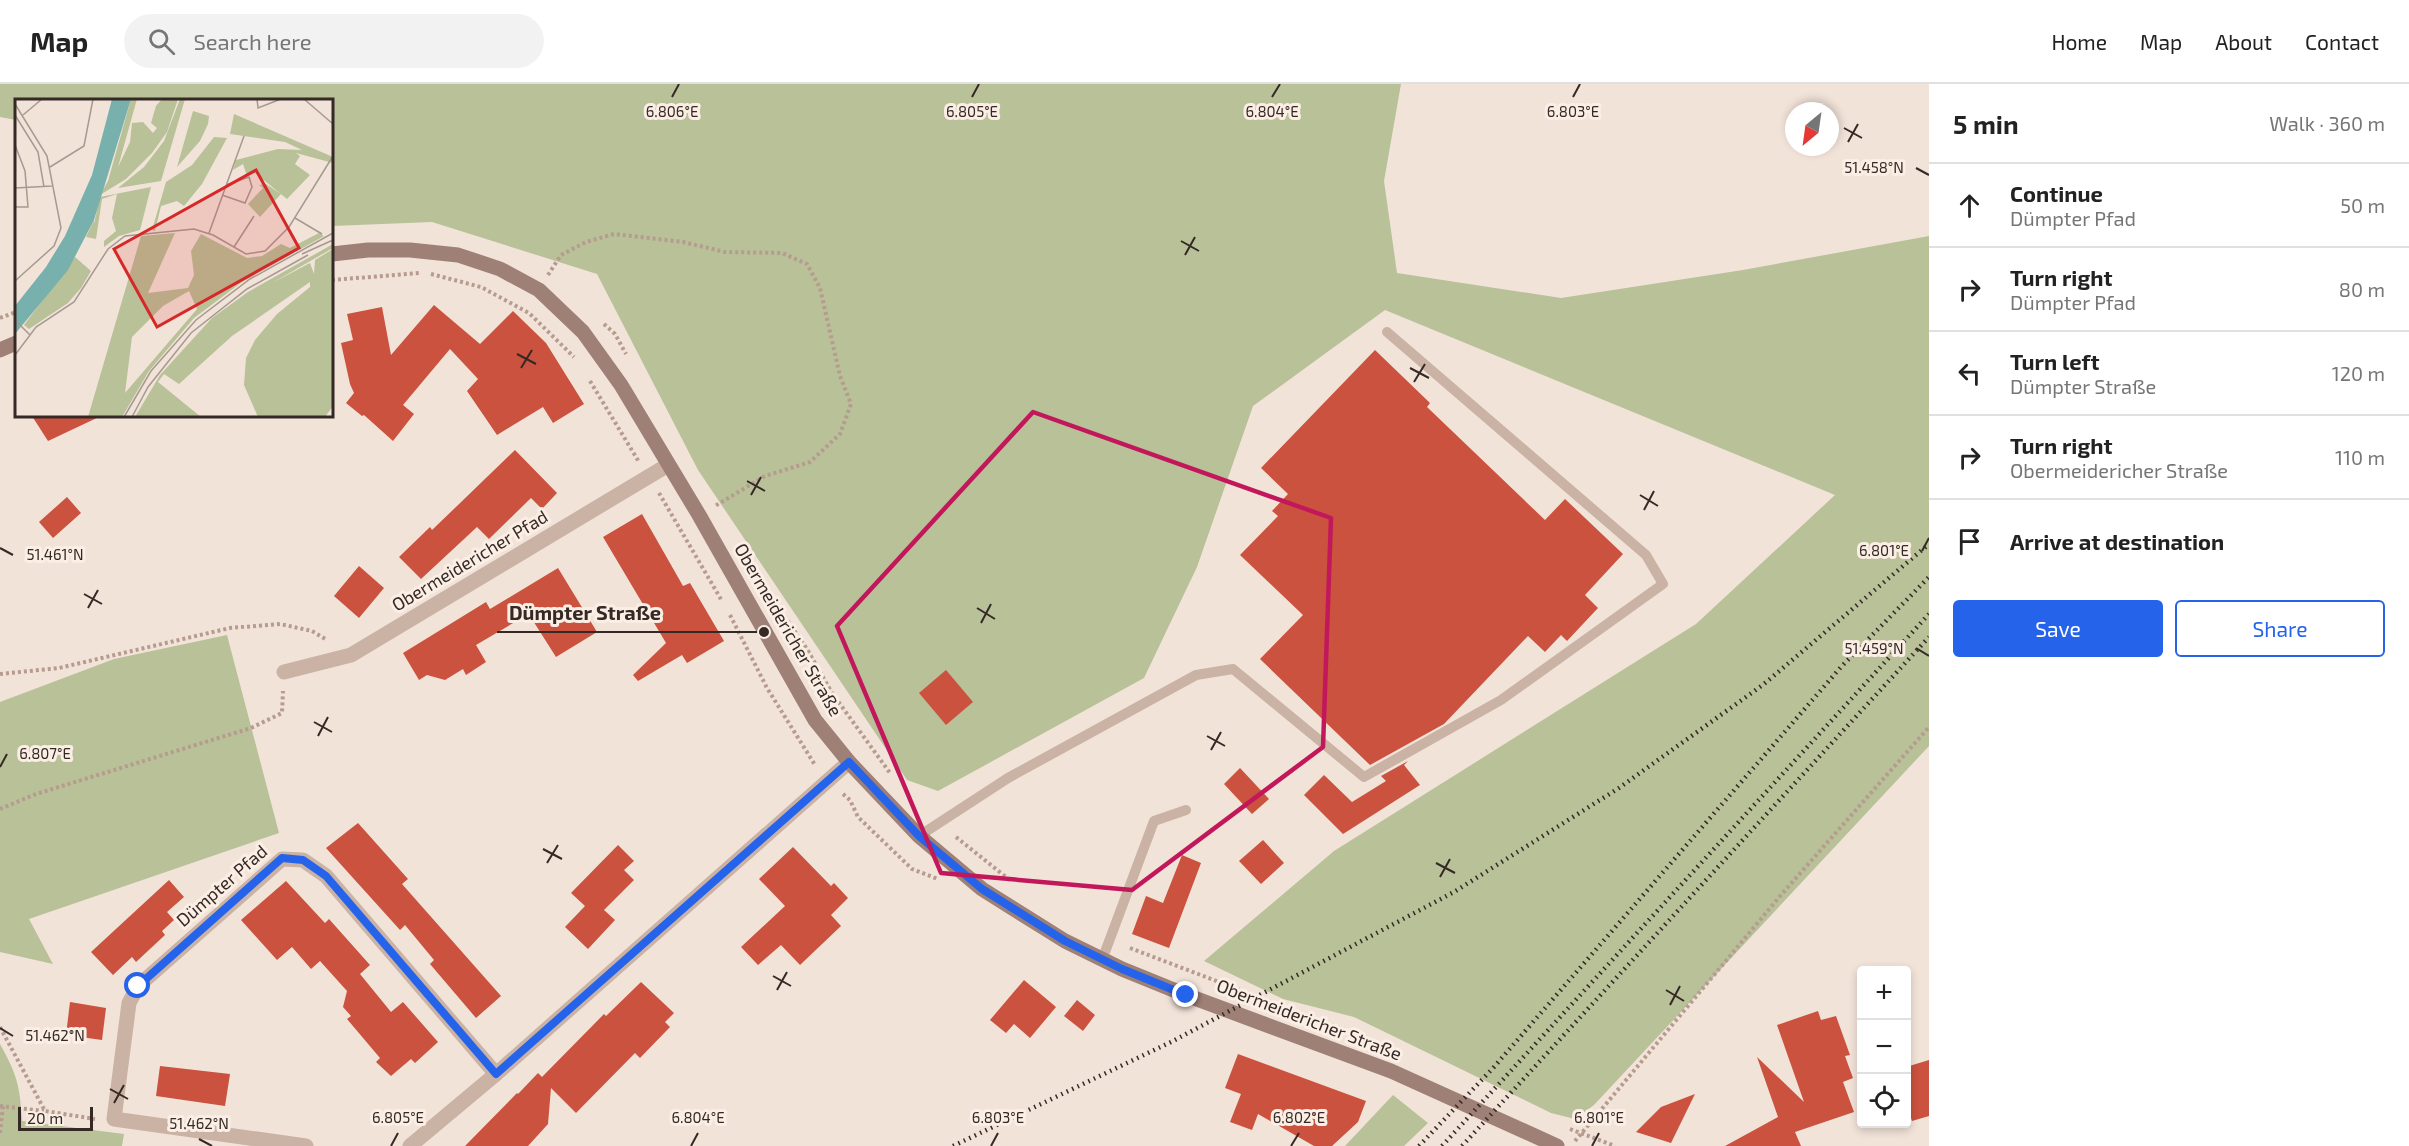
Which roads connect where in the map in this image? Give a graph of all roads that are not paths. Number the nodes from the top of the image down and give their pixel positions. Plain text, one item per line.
1 (333, 254) edge
2 (1387, 332) dead end
3 (15, 343) edge
4 (0, 350) edge
5 (668, 465) junction
6 (284, 672) road end
7 (849, 762) junction
8 (1186, 810) dead end
9 (919, 836) junction
10 (1102, 960) junction
11 (496, 1074) junction
12 (306, 1146) edge
13 (410, 1146) edge
14 (1557, 1146) edge

1 - 5 main road, Obermeidericher Straße
2 - 9 lane
3 - 4 main road
5 - 6 street, Obermeidericher Pfad
5 - 7 main road, Obermeidericher Straße
7 - 9 main road, Obermeidericher Straße
7 - 11 street
8 - 10 lane
9 - 10 main road, Obermeidericher Straße
10 - 14 main road, Obermeidericher Straße
11 - 12 street, Dümpter Pfad
11 - 13 street

